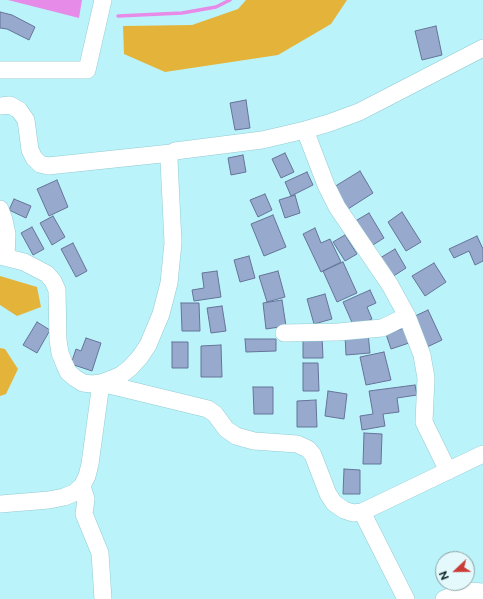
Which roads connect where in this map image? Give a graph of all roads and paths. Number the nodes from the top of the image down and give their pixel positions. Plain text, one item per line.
1 (103, 0) edge
2 (483, 48) edge
3 (0, 70) edge
4 (0, 106) edge
5 (305, 130) junction
6 (171, 153) junction
7 (0, 210) edge
8 (3, 256) edge
9 (407, 316) junction
10 (284, 333) dead end
11 (101, 383) junction
12 (483, 454) edge
13 (448, 471) junction
14 (82, 486) junction
15 (0, 504) edge
16 (362, 512) junction
17 (483, 592) edge
18 (103, 599) edge
19 (406, 599) edge
20 (444, 599) edge

1 - 3 street
2 - 5 street
4 - 6 street
5 - 6 street
5 - 9 street
6 - 11 street
7 - 8 street
8 - 11 street
9 - 10 street
9 - 13 street
11 - 14 street
11 - 16 street
12 - 13 street
13 - 16 street
14 - 15 street
14 - 18 street
16 - 19 street
17 - 20 street

